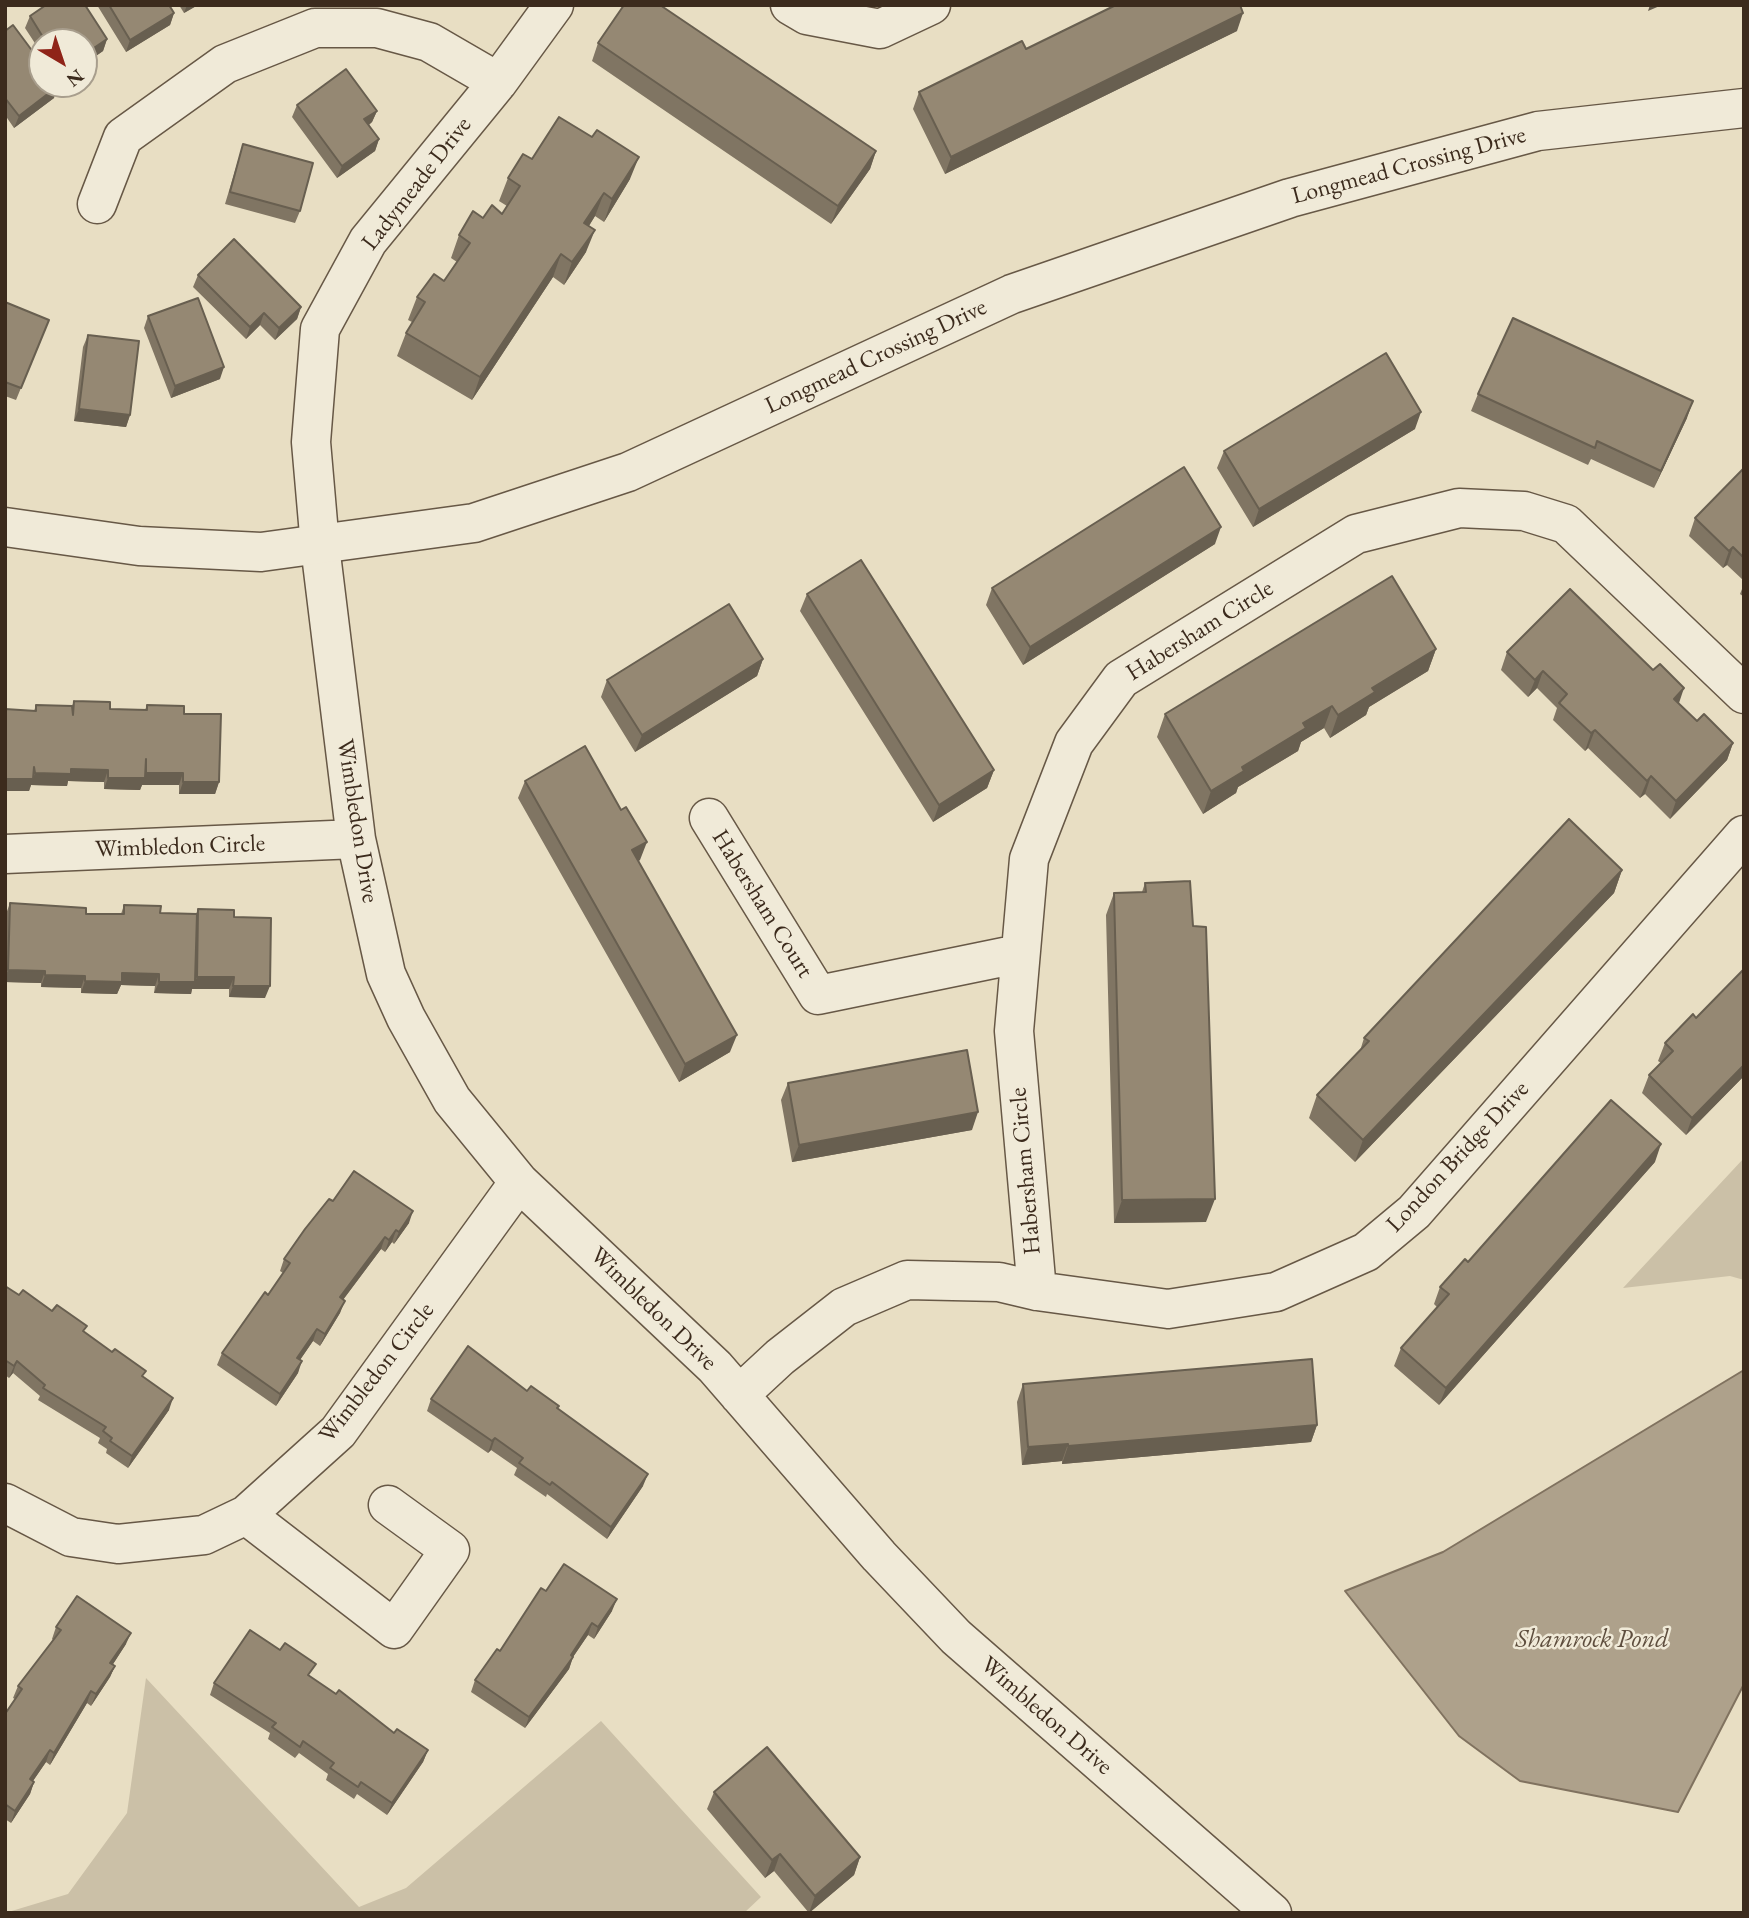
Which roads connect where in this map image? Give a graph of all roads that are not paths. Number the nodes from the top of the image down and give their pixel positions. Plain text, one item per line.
1 (554, 5) edge
2 (790, 5) edge
3 (931, 5) edge
4 (498, 82) junction
5 (1744, 108) edge
6 (97, 204) dead end
7 (5, 527) edge
8 (320, 546) junction
9 (1744, 694) edge
10 (709, 818) dead end
11 (1744, 835) edge
12 (356, 839) junction
13 (5, 854) edge
14 (1018, 954) junction
15 (519, 1182) junction
16 (1037, 1291) junction
17 (739, 1395) junction
18 (5, 1503) edge
19 (388, 1505) dead end
20 (246, 1515) junction
21 (1272, 1913) edge

1 - 4 street, Ladymeade Drive
2 - 3 street
4 - 6 street
4 - 8 street, Ladymeade Drive
5 - 8 street, Longmead Crossing Drive
7 - 8 street, Longmead Crossing Drive
8 - 12 street, Wimbledon Drive
9 - 14 street, Habersham Circle
10 - 14 street, Habersham Court
11 - 16 street, London Bridge Drive
12 - 13 street, Wimbledon Circle
12 - 15 street, Wimbledon Drive
14 - 16 street, Habersham Circle
15 - 17 street, Wimbledon Drive
15 - 20 street, Wimbledon Circle
16 - 17 street, London Bridge Drive
17 - 21 street, Wimbledon Drive
18 - 20 street, Wimbledon Circle
19 - 20 street

